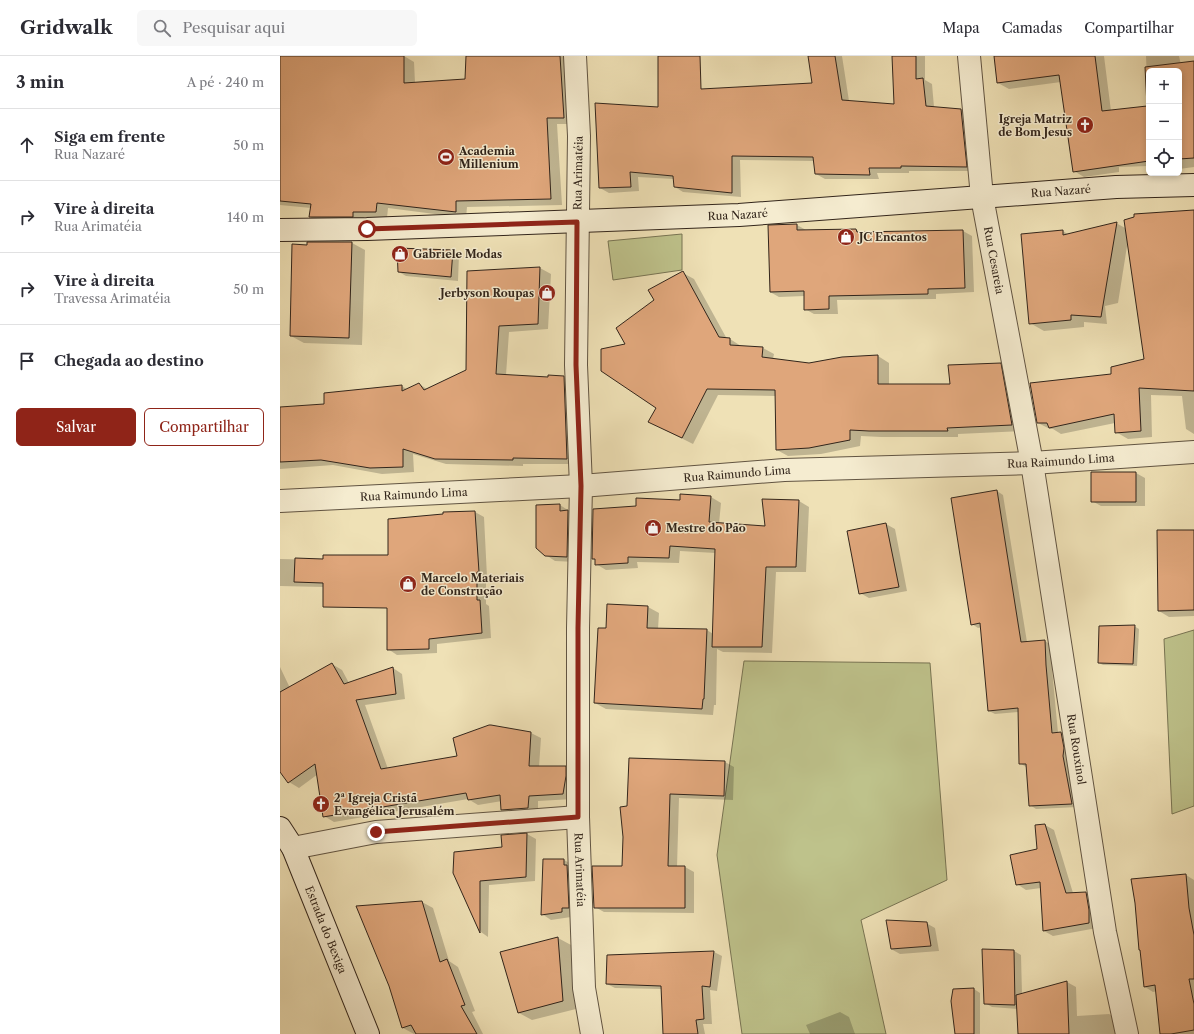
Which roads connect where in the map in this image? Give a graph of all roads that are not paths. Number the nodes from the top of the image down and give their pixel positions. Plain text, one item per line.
1 (575, 56) edge
2 (969, 56) edge
3 (1194, 186) edge
4 (982, 197) junction
5 (577, 222) junction
6 (280, 230) edge
7 (1194, 452) edge
8 (1032, 463) junction
9 (581, 486) junction
10 (280, 500) edge
11 (578, 817) junction
12 (280, 828) edge
13 (293, 848) junction
14 (368, 1034) edge
15 (592, 1034) edge
16 (1128, 1034) edge

1 - 5 street, Rua Arimatéia
2 - 4 street, Rua Cesareia
3 - 4 street, Rua Nazaré
4 - 5 street, Rua Nazaré
4 - 8 street, Rua Cesareia
5 - 6 street, Rua Nazaré
5 - 9 street, Rua Arimatéia
7 - 8 street, Rua Raimundo Lima
8 - 9 street, Rua Raimundo Lima
8 - 16 street, Rua Rouxinol
9 - 10 street, Rua Raimundo Lima
9 - 11 street, Rua Arimatéia
11 - 13 street
11 - 15 street, Rua Arimatéia
12 - 13 street, Estrada do Bexiga
13 - 14 street, Estrada do Bexiga

